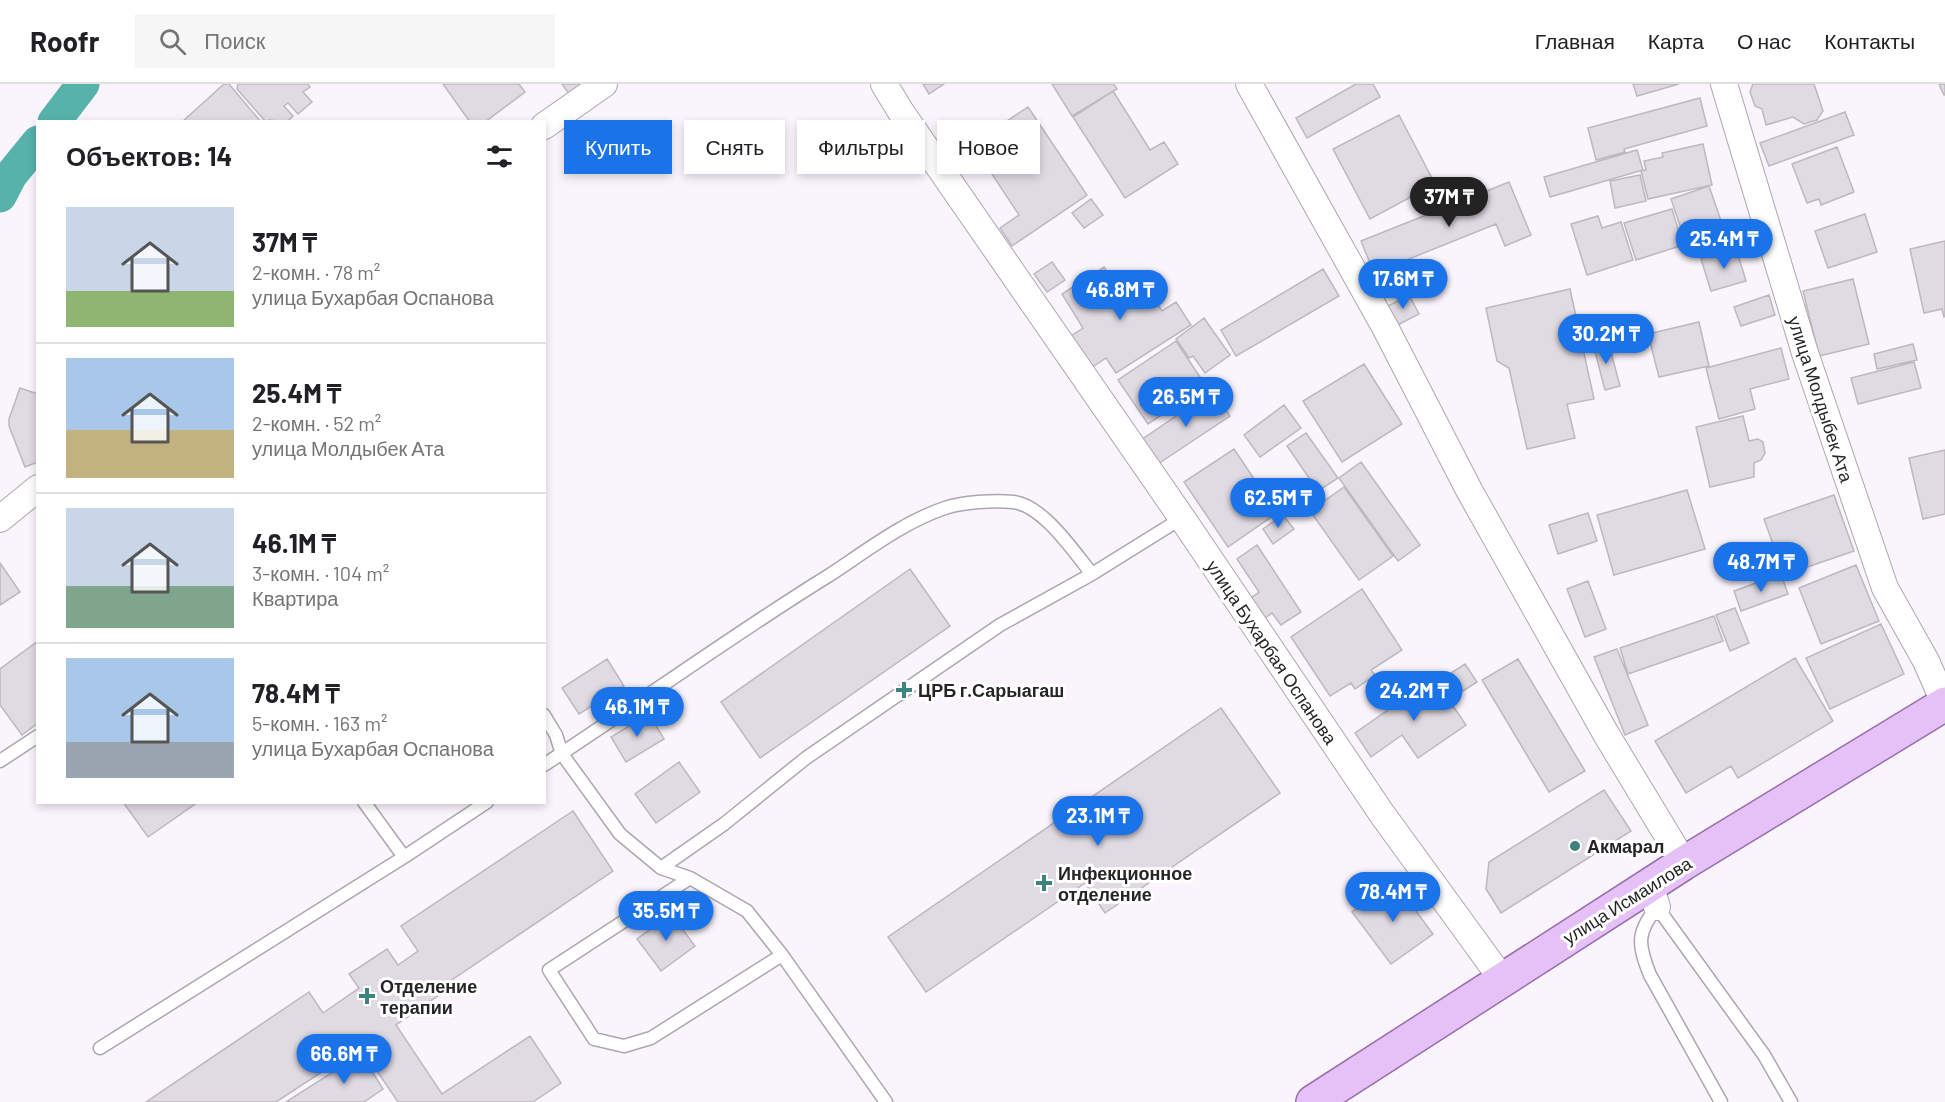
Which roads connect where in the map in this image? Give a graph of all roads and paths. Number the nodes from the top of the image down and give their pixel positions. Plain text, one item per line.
1 (604, 84) edge
2 (884, 84) edge
3 (1249, 84) edge
4 (1724, 84) edge
5 (546, 125) edge
6 (36, 490) edge
7 (1182, 518) junction
8 (0, 519) edge
9 (1092, 574) junction
10 (1945, 704) edge
11 (546, 718) edge
12 (36, 737) edge
13 (562, 753) junction
14 (0, 761) edge
15 (546, 764) edge
16 (365, 804) edge
17 (484, 804) edge
18 (404, 857) junction
19 (1684, 863) junction
20 (661, 868) junction
21 (690, 878) junction
22 (1653, 896) junction
23 (782, 955) junction
24 (1502, 979) junction
25 (100, 1048) dead end
26 (886, 1102) edge
27 (1313, 1102) edge
28 (1721, 1102) edge
29 (1791, 1102) edge

1 - 5 street
2 - 7 street, улица Бухарбая Оспанова
3 - 19 street
4 - 10 street, улица Молдыбек Ата
6 - 8 street
7 - 9 lane
7 - 24 street, улица Бухарбая Оспанова
9 - 13 lane
9 - 20 lane
10 - 19 main road, улица Исмаилова
11 - 13 lane
12 - 14 lane
13 - 15 lane
13 - 20 lane
16 - 18 lane
17 - 18 lane
18 - 25 lane
19 - 22 main road, улица Исмаилова
20 - 21 lane
21 - 23 lane
21 - 23 lane
22 - 24 main road, улица Исмаилова
22 - 28 lane
22 - 29 lane
23 - 26 lane
24 - 27 main road, улица Исмаилова

